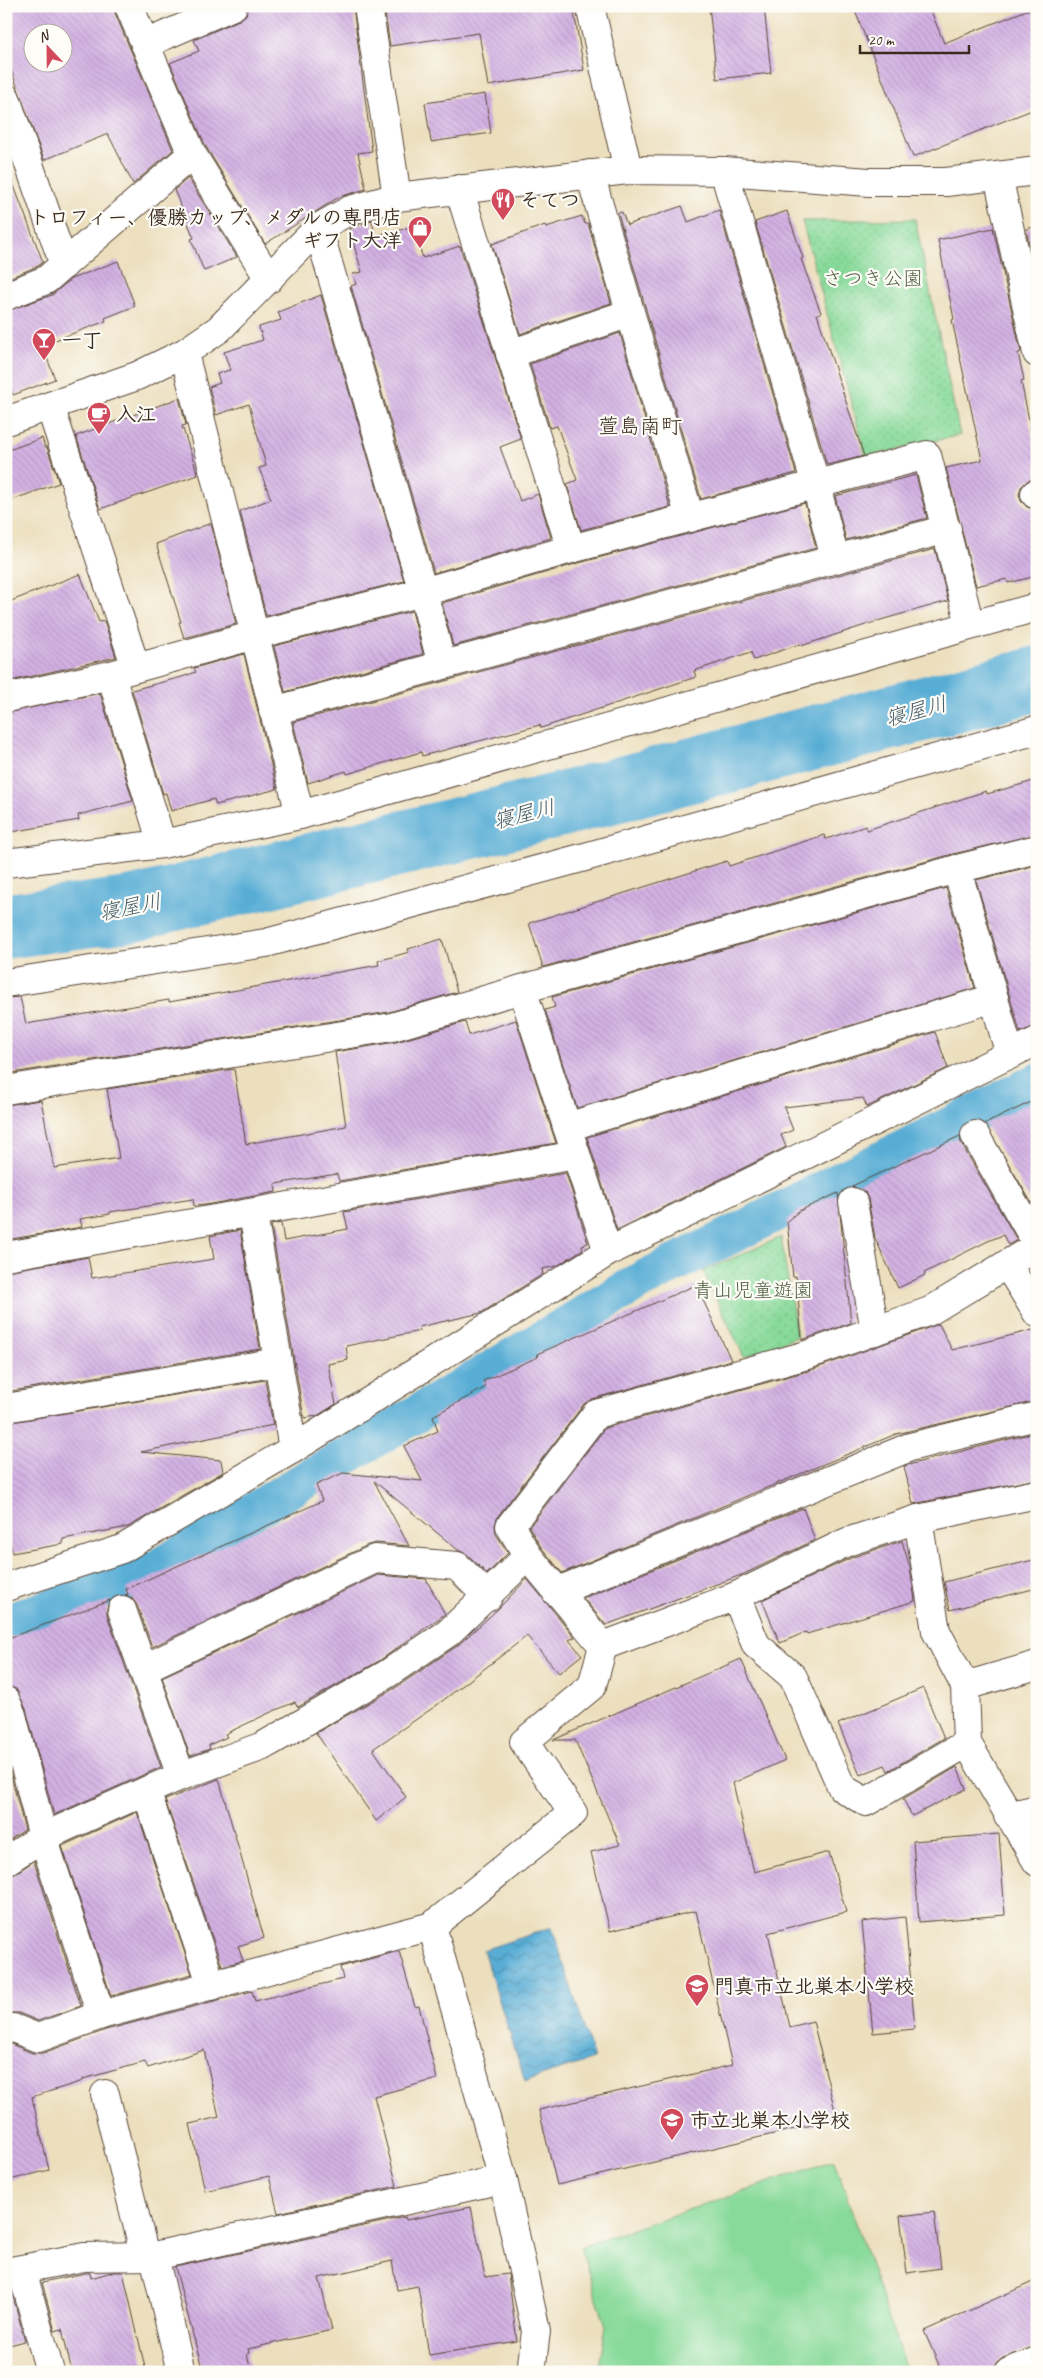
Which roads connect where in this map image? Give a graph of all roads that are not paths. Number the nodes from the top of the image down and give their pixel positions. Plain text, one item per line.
1 (129, 6) edge
2 (233, 6) edge
3 (368, 6) edge
4 (590, 6) edge
5 (145, 44) junction
6 (6, 98) edge
7 (192, 154) junction
8 (628, 170) junction
9 (724, 171) junction
10 (1037, 171) edge
11 (590, 174) junction
12 (998, 176) junction
13 (459, 188) junction
14 (396, 198) junction
15 (318, 228) junction
16 (64, 265) junction
17 (269, 279) junction
18 (6, 296) edge
19 (630, 313) junction
20 (184, 353) junction
21 (1037, 353) edge
22 (510, 354) junction
23 (50, 406) junction
24 (6, 421) edge
25 (816, 484) junction
26 (690, 518) junction
27 (947, 530) junction
28 (571, 549) junction
29 (835, 559) junction
30 (423, 592) junction
31 (1037, 607) edge
32 (970, 625) junction
33 (255, 635) junction
34 (442, 665) junction
35 (123, 671) junction
36 (6, 698) edge
37 (273, 711) junction
38 (1037, 730) edge
39 (300, 815) junction
40 (162, 844) junction
41 (1037, 849) edge
42 (6, 863) edge
43 (957, 869) junction
44 (6, 983) edge
45 (522, 989) junction
46 (994, 998) junction
47 (1037, 1041) edge
48 (1010, 1055) junction
49 (6, 1090) edge
50 (567, 1127) junction
51 (975, 1135) dead end
52 (576, 1155) junction
53 (854, 1202) dead end
54 (253, 1214) junction
55 (1037, 1245) edge
56 (608, 1252) junction
57 (6, 1256) edge
58 (1007, 1264) junction
59 (1037, 1313) edge
60 (875, 1331) junction
61 (278, 1362) junction
62 (6, 1408) edge
63 (1037, 1416) edge
64 (293, 1449) junction
65 (1037, 1494) edge
66 (918, 1519) junction
67 (528, 1556) junction
68 (6, 1587) edge
69 (556, 1592) junction
70 (736, 1596) junction
71 (488, 1597) junction
72 (122, 1610) dead end
73 (603, 1646) junction
74 (1037, 1665) edge
75 (143, 1669) junction
76 (965, 1686) junction
77 (8, 1711) edge
78 (967, 1743) junction
79 (181, 1776) junction
80 (146, 1791) junction
81 (1037, 1809) edge
82 (1008, 1816) junction
83 (43, 1838) junction
84 (6, 1861) edge
85 (1037, 1862) edge
86 (432, 1926) junction
87 (212, 1986) junction
88 (100, 2015) junction
89 (6, 2029) edge
90 (105, 2094) dead end
91 (503, 2179) junction
92 (150, 2256) junction
93 (14, 2271) edge
94 (1037, 2360) edge
95 (50, 2372) edge
96 (181, 2372) edge
97 (531, 2372) edge
98 (1009, 2372) edge

1 - 5 street
2 - 5 street
3 - 14 street
4 - 8 street
5 - 7 street
6 - 16 street
7 - 16 street
7 - 17 street
8 - 9 street
8 - 11 street
9 - 12 street
9 - 25 street
10 - 12 street
11 - 13 street
11 - 19 street
12 - 21 street
13 - 14 street
13 - 22 street
14 - 15 street
15 - 17 street
15 - 30 street
16 - 18 street
17 - 20 street
19 - 22 street
19 - 26 street
20 - 23 street
20 - 33 street
22 - 28 street
23 - 24 street
23 - 35 street
25 - 26 street
25 - 27 street
25 - 29 street
26 - 28 street
27 - 29 street
27 - 32 street
28 - 30 street
29 - 34 street
30 - 33 street
30 - 34 street
31 - 32 street
32 - 39 street
33 - 35 street
33 - 37 street
34 - 37 street
35 - 36 street
35 - 40 street
37 - 39 street
38 - 44 street
39 - 40 street
40 - 42 street
41 - 43 street
43 - 45 street
43 - 46 street
45 - 49 street
45 - 50 street
46 - 48 street
46 - 50 street
47 - 48 street
48 - 56 street
50 - 52 street
51 - 55 street
52 - 54 street
52 - 56 street
53 - 60 street
54 - 57 street
54 - 61 street
55 - 58 street
56 - 64 street
58 - 59 street
58 - 60 street
60 - 67 street
61 - 62 street
61 - 64 street
63 - 69 street
64 - 68 street
65 - 66 street
66 - 70 street
66 - 76 street
67 - 69 street
67 - 71 street
69 - 73 street
70 - 73 street
70 - 78 street
71 - 75 street
71 - 79 street
72 - 75 street
73 - 86 street
74 - 76 street
75 - 79 street
76 - 78 street
77 - 83 street
78 - 82 street
79 - 80 street
80 - 83 street
80 - 87 street
81 - 82 street
82 - 85 street
83 - 84 street
83 - 88 street
86 - 87 street
86 - 91 street
87 - 88 street
88 - 89 street
90 - 92 street
91 - 92 street
91 - 97 street
92 - 93 street
92 - 96 street
93 - 95 street
94 - 98 street

